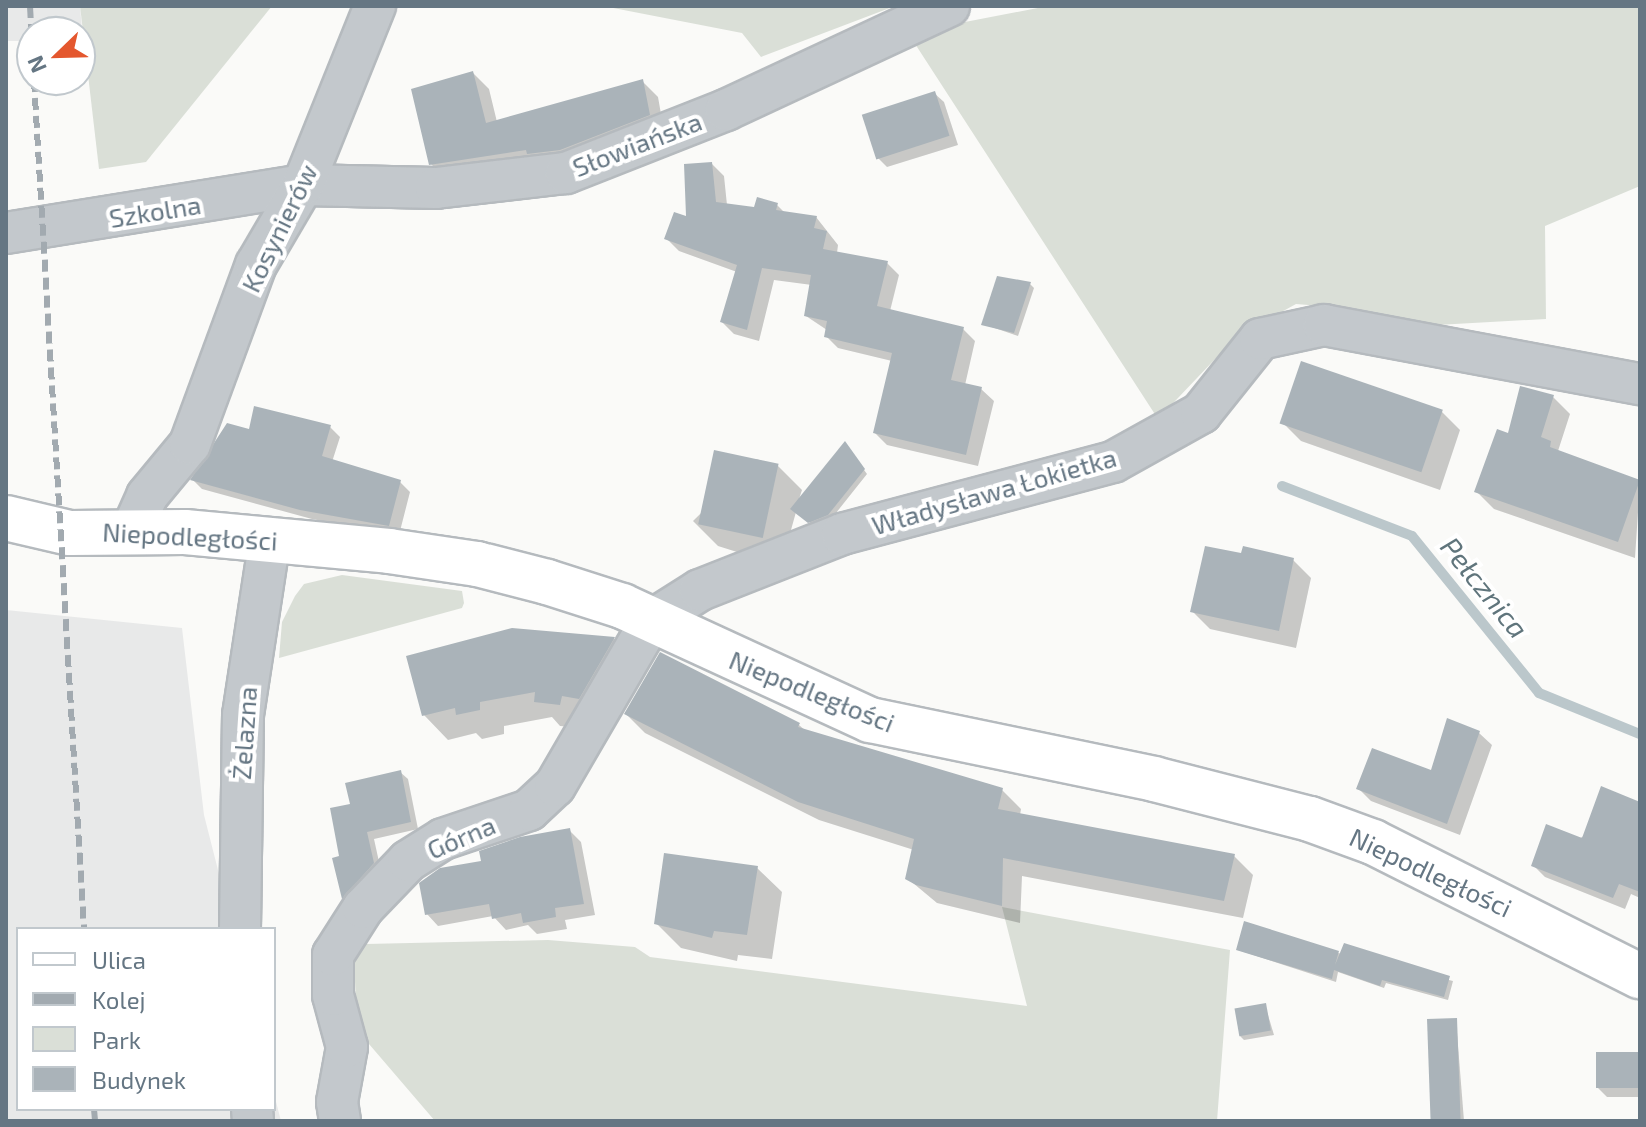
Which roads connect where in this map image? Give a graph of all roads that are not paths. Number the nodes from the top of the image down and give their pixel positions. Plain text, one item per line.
1 (375, 6) edge
2 (949, 6) edge
3 (303, 185) junction
4 (6, 233) edge
5 (1640, 384) edge
6 (6, 518) edge
7 (132, 530) junction
8 (270, 538) junction
9 (651, 621) junction
10 (240, 927) edge
11 (1640, 976) edge
12 (340, 1121) edge

1 - 3 street, Kosynierów
2 - 3 street, Słowiańska
3 - 4 street, Szkolna
3 - 7 street, Kosynierów
5 - 9 street, Władysława Łokietka
6 - 7 main road, Niepodległości
7 - 8 main road, Niepodległości
8 - 9 main road, Niepodległości
8 - 10 street, Żelazna
9 - 11 main road, Niepodległości
9 - 12 street, Górna

